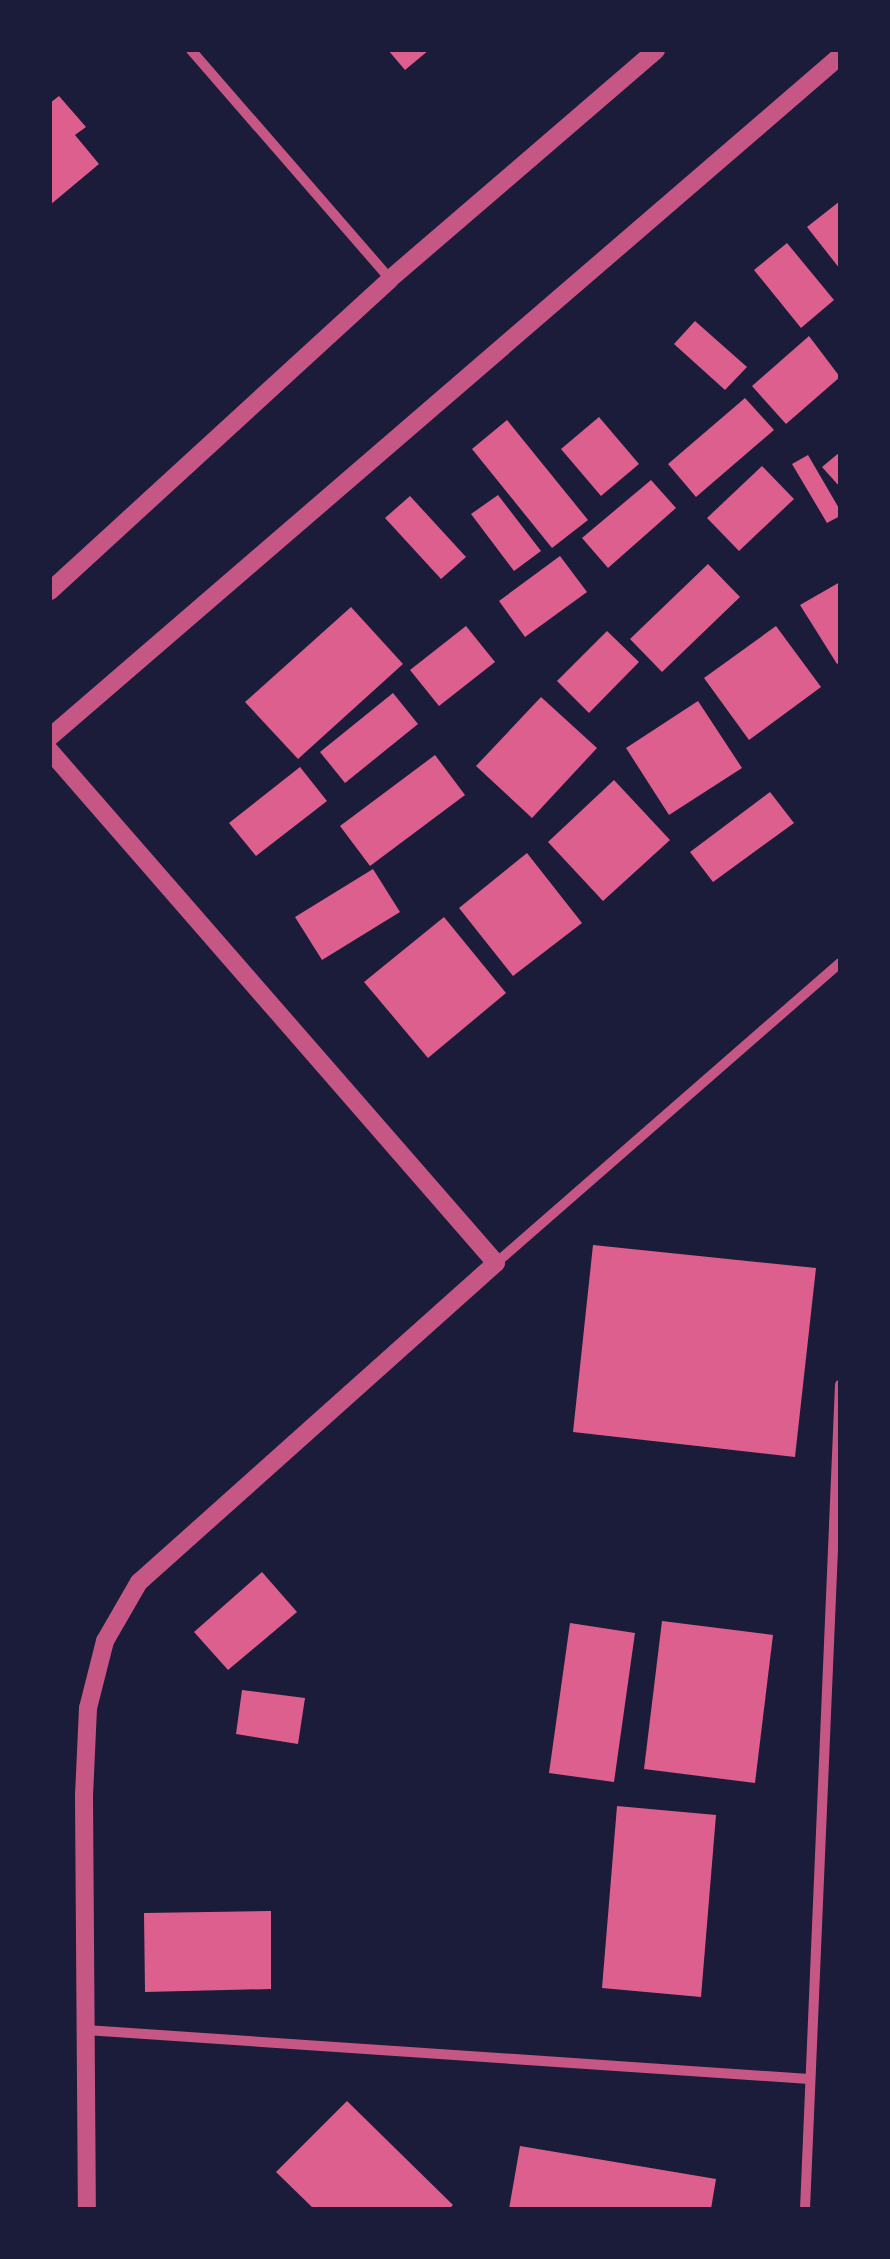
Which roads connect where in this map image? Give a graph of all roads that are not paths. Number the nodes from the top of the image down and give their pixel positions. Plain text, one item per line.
1 (191, 50) edge
2 (656, 50) edge
3 (840, 56) edge
4 (390, 279) junction
5 (50, 591) edge
6 (50, 737) edge
7 (50, 751) edge
8 (840, 963) edge
9 (496, 1263) junction
10 (840, 1385) edge
11 (86, 2030) junction
12 (809, 2080) junction
13 (87, 2209) edge
14 (805, 2209) edge

1 - 4 street
2 - 4 street
3 - 6 street
4 - 5 street
7 - 9 street
8 - 9 street
9 - 11 street
10 - 12 street
11 - 12 street
11 - 13 street
12 - 14 street

